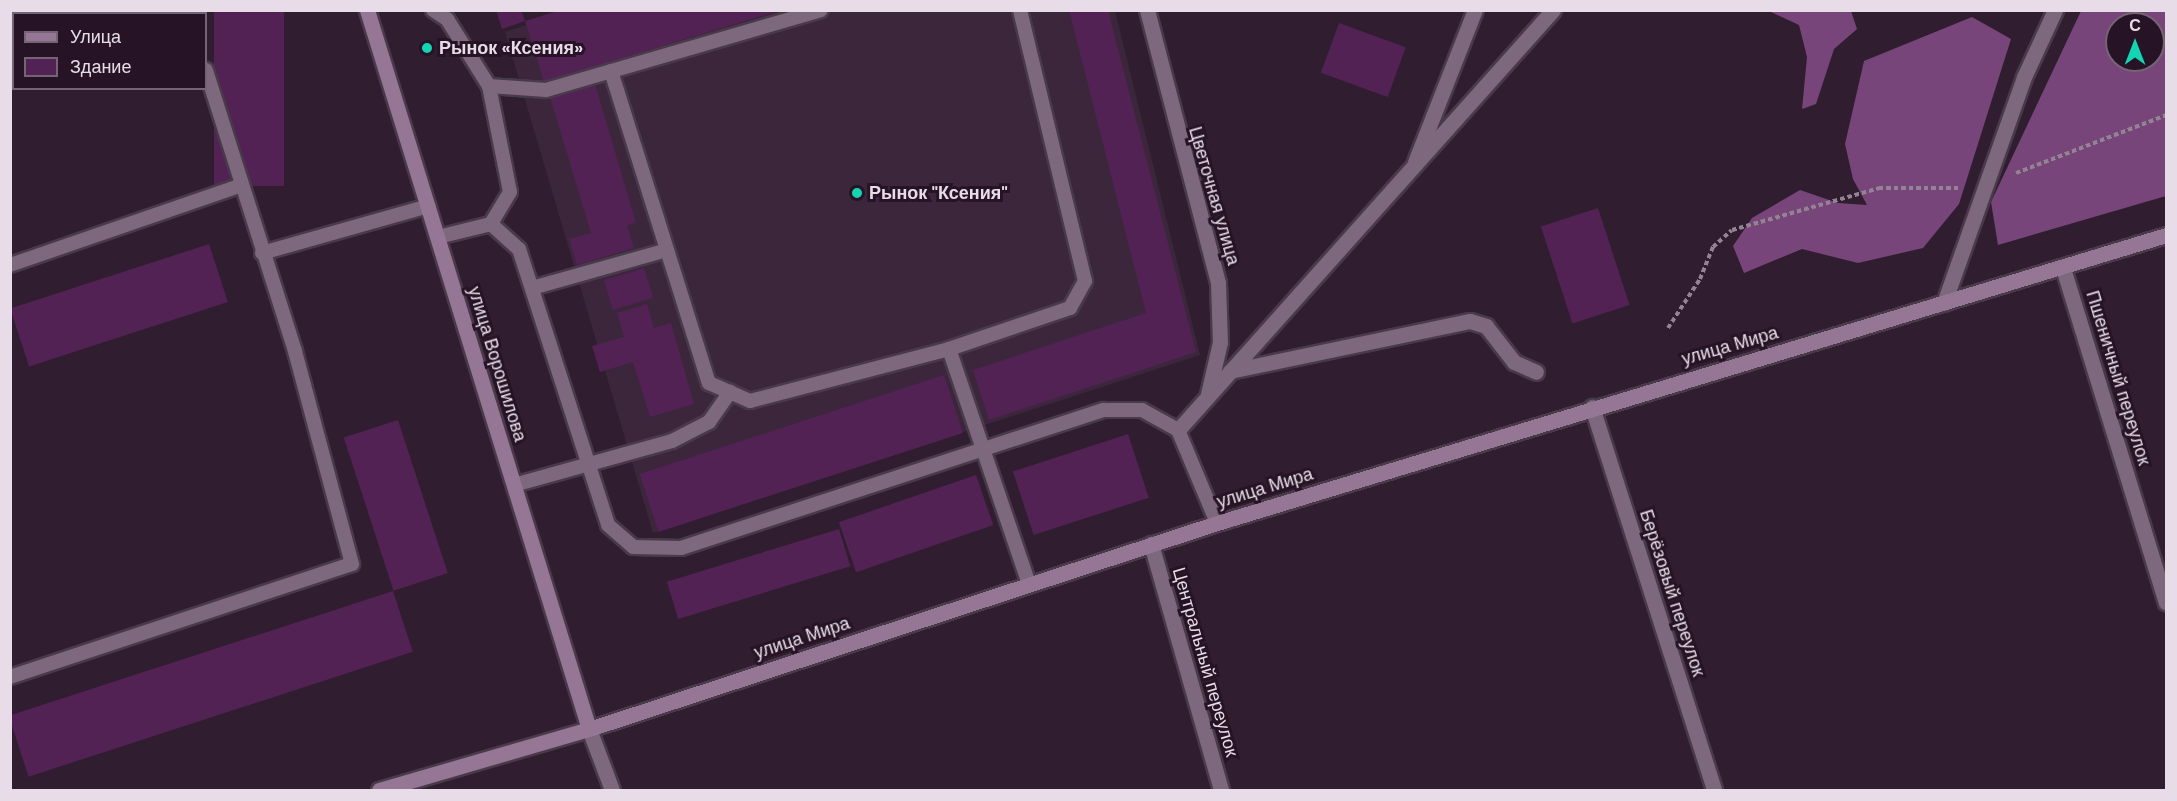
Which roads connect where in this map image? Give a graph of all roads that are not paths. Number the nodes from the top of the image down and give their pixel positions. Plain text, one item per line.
1 (433, 10) edge
2 (821, 10) edge
3 (1020, 10) edge
4 (1147, 10) edge
5 (1475, 10) edge
6 (1553, 10) edge
7 (2055, 10) edge
8 (370, 11) edge
9 (611, 71) junction
10 (207, 73) edge
11 (489, 86) junction
12 (1409, 176) junction
13 (242, 185) junction
14 (428, 206) junction
15 (491, 224) junction
16 (2166, 235) edge
17 (438, 237) junction
18 (667, 250) junction
19 (262, 253) junction
20 (10, 265) edge
21 (2063, 268) junction
22 (532, 288) junction
23 (1944, 303) junction
24 (949, 350) junction
25 (1230, 371) junction
26 (1536, 372) dead end
27 (730, 392) junction
28 (1208, 394) junction
29 (1592, 407) junction
30 (1178, 430) junction
31 (982, 450) junction
32 (588, 464) junction
33 (514, 485) junction
34 (1217, 523) junction
35 (1151, 544) junction
36 (1029, 584) junction
37 (2166, 602) edge
38 (10, 677) edge
39 (589, 729) junction
40 (379, 790) edge
41 (612, 790) edge
42 (1221, 790) edge
43 (1714, 790) edge

1 - 11 lane
2 - 9 lane
3 - 24 lane
4 - 28 street, Цветочная улица
5 - 12 street
6 - 12 street
7 - 23 street
8 - 14 main road, улица Ворошилова
9 - 11 lane
9 - 18 lane
10 - 13 lane
11 - 15 lane
12 - 25 street
13 - 19 lane
13 - 20 lane
14 - 17 main road, улица Ворошилова
14 - 19 lane
15 - 17 lane
15 - 22 lane
16 - 21 main road, улица Мира
17 - 33 main road, улица Ворошилова
18 - 22 lane
18 - 27 lane
19 - 38 lane
21 - 23 main road, улица Мира
21 - 37 street, Пшеничный переулок
22 - 32 lane
23 - 29 main road, улица Мира
24 - 27 lane
24 - 31 lane
25 - 26 street
25 - 28 street
27 - 32 lane
28 - 30 street
29 - 34 main road, улица Мира
29 - 43 street, Берёзовый переулок
30 - 31 lane
30 - 34 lane
31 - 32 lane
31 - 36 lane
32 - 33 lane
33 - 39 main road, улица Ворошилова
34 - 35 main road, улица Мира
35 - 36 main road, улица Мира
35 - 42 street, Центральный переулок
36 - 39 main road, улица Мира
39 - 40 main road, улица Мира
39 - 41 street

